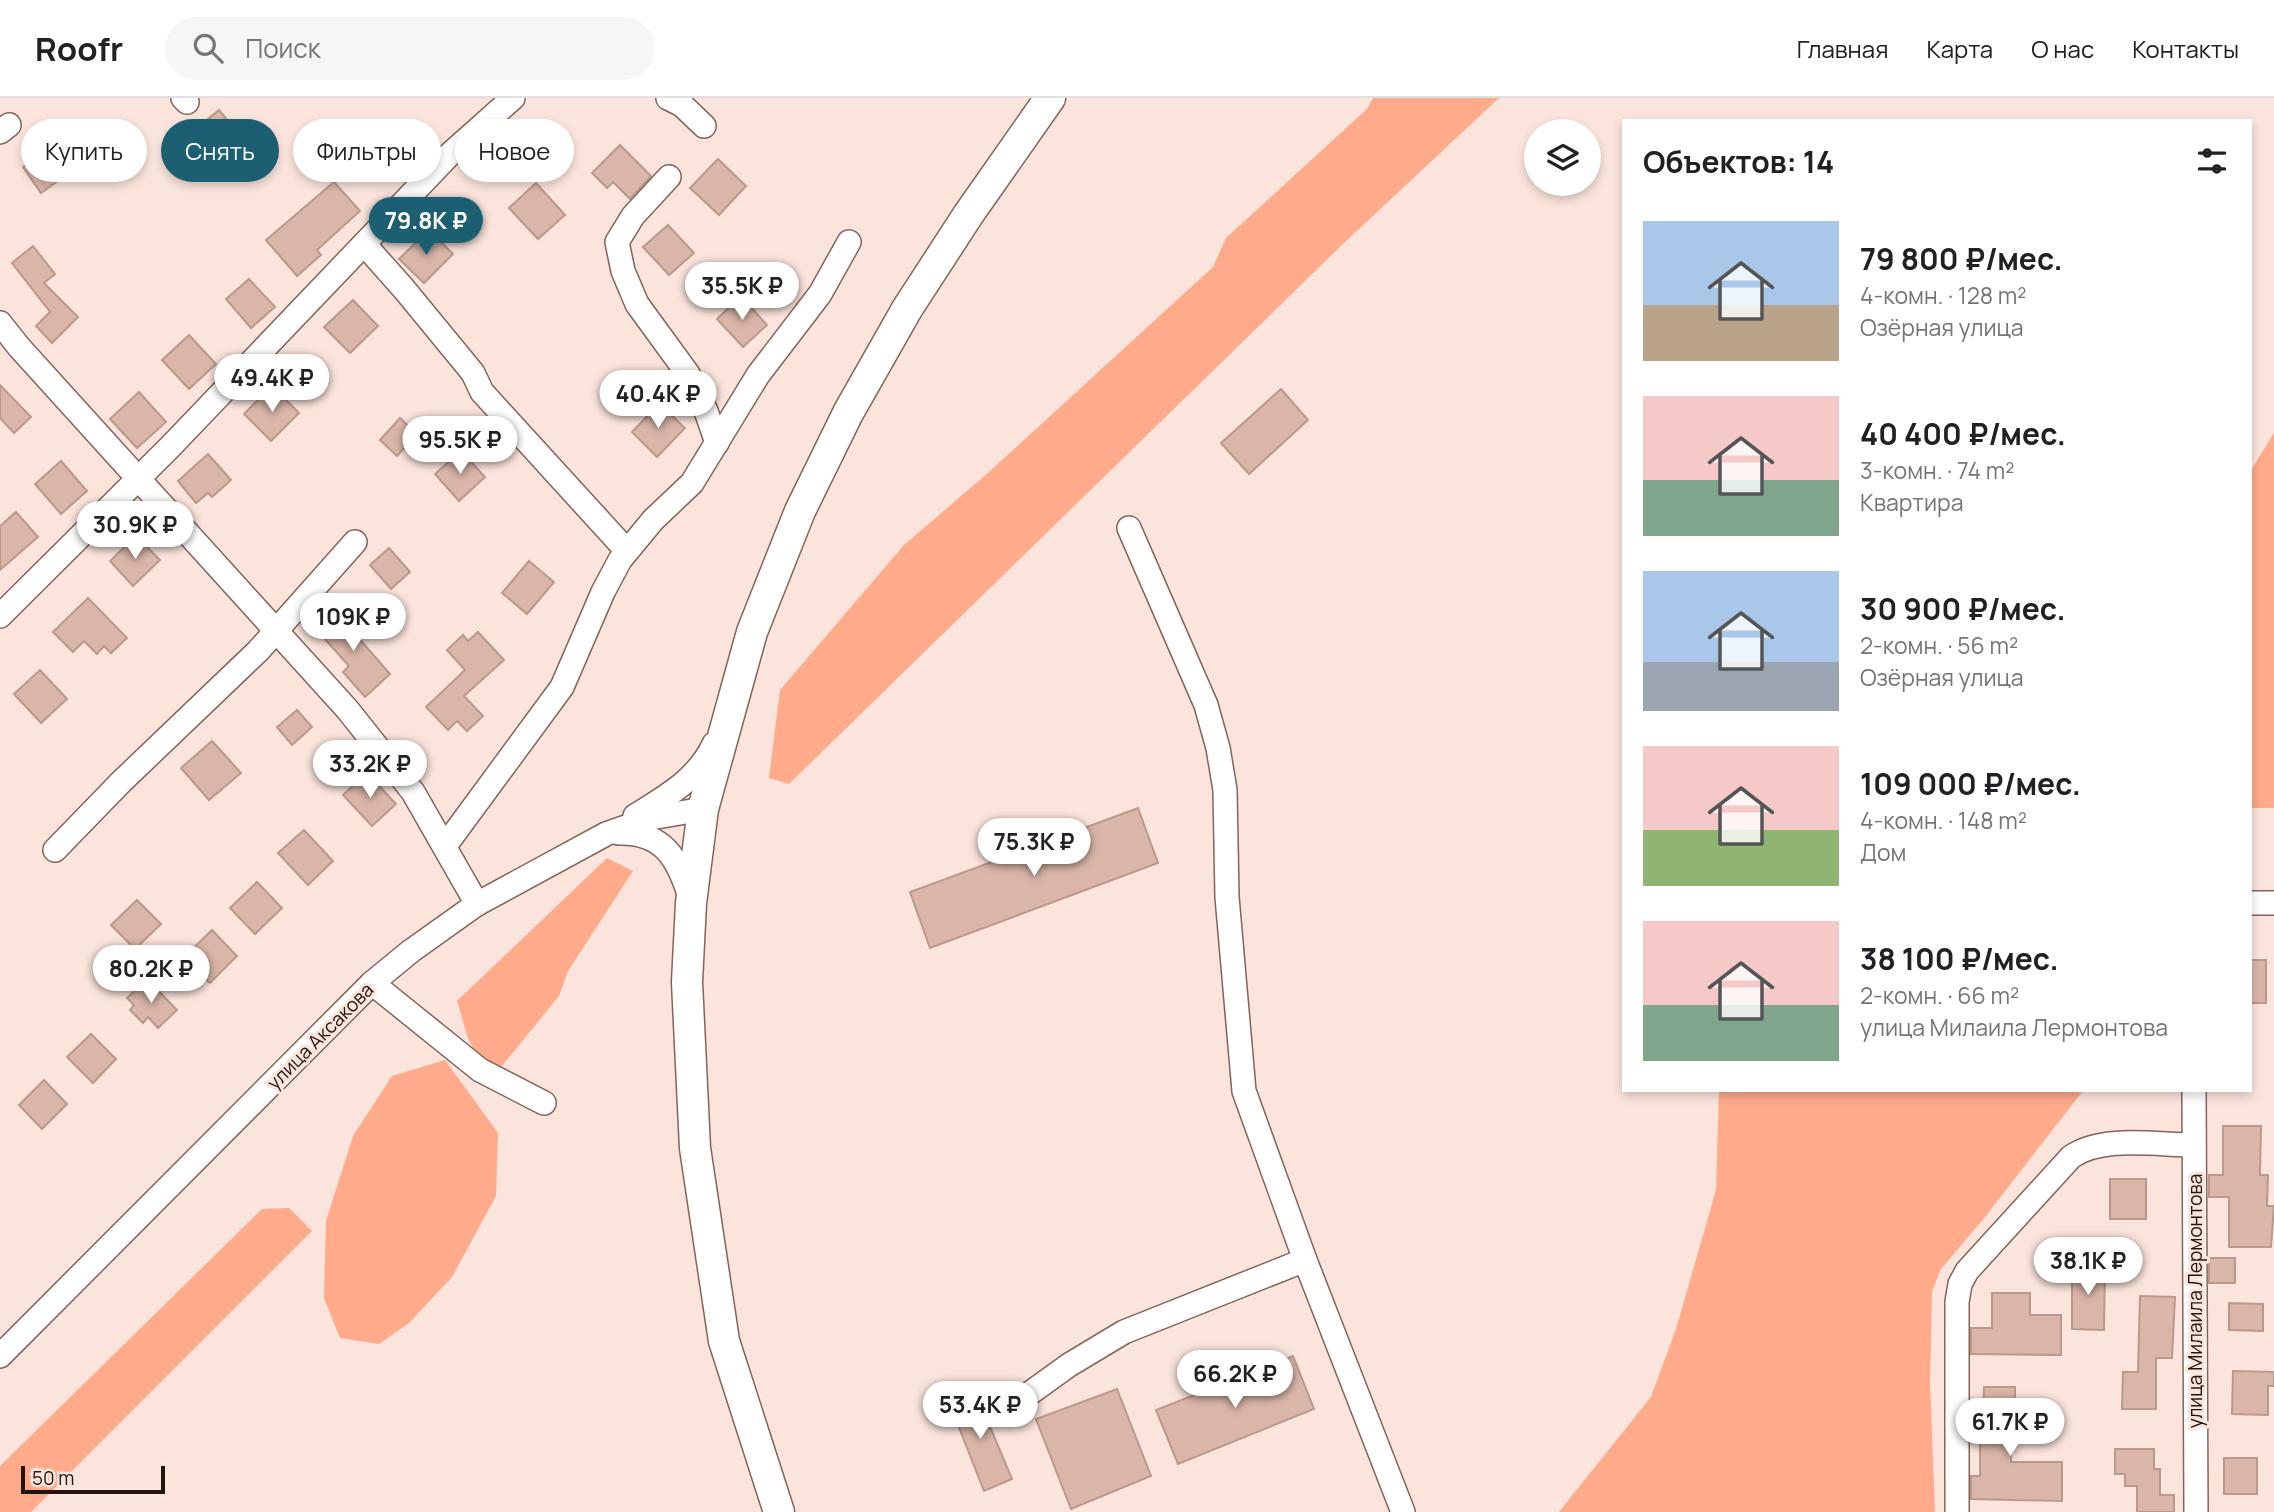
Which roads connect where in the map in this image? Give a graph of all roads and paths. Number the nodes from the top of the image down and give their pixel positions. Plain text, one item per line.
1 (513, 98) edge
2 (668, 98) edge
3 (1050, 98) edge
4 (704, 126) dead end
5 (669, 177) dead end
6 (849, 242) dead end
7 (364, 244) junction
8 (1, 328) edge
9 (718, 443) junction
10 (138, 478) junction
11 (1129, 528) dead end
12 (355, 542) dead end
13 (627, 551) junction
14 (0, 616) edge
15 (276, 631) junction
16 (726, 720) junction
17 (703, 809) junction
18 (606, 834) junction
19 (445, 846) junction
20 (55, 850) dead end
21 (691, 903) junction
22 (2252, 903) edge
23 (2274, 903) edge
24 (477, 904) junction
25 (372, 983) junction
26 (2194, 1092) edge
27 (544, 1103) dead end
28 (2194, 1145) junction
29 (1305, 1259) junction
30 (0, 1356) edge
31 (1026, 1396) dead end
32 (779, 1512) edge
33 (1403, 1512) edge
34 (1957, 1512) edge
35 (2196, 1512) edge

1 - 7 street
2 - 4 street
3 - 16 main road
5 - 9 street
6 - 9 street
7 - 10 street
7 - 13 street
8 - 10 street
9 - 13 street
10 - 14 street
10 - 15 street
11 - 29 street
12 - 15 street
13 - 19 street
15 - 19 street
15 - 20 street
16 - 17 main road
16 - 18 street
17 - 18 street, улица Аксакова
17 - 21 main road
18 - 21 street
18 - 24 street, улица Аксакова
19 - 24 street
21 - 32 main road
22 - 23 street
24 - 25 street, улица Аксакова
25 - 27 street
25 - 30 street, улица Аксакова
26 - 28 street, улица Милаила Лермонтова
28 - 34 street
28 - 35 street, улица Милаила Лермонтова
29 - 31 street
29 - 33 street

